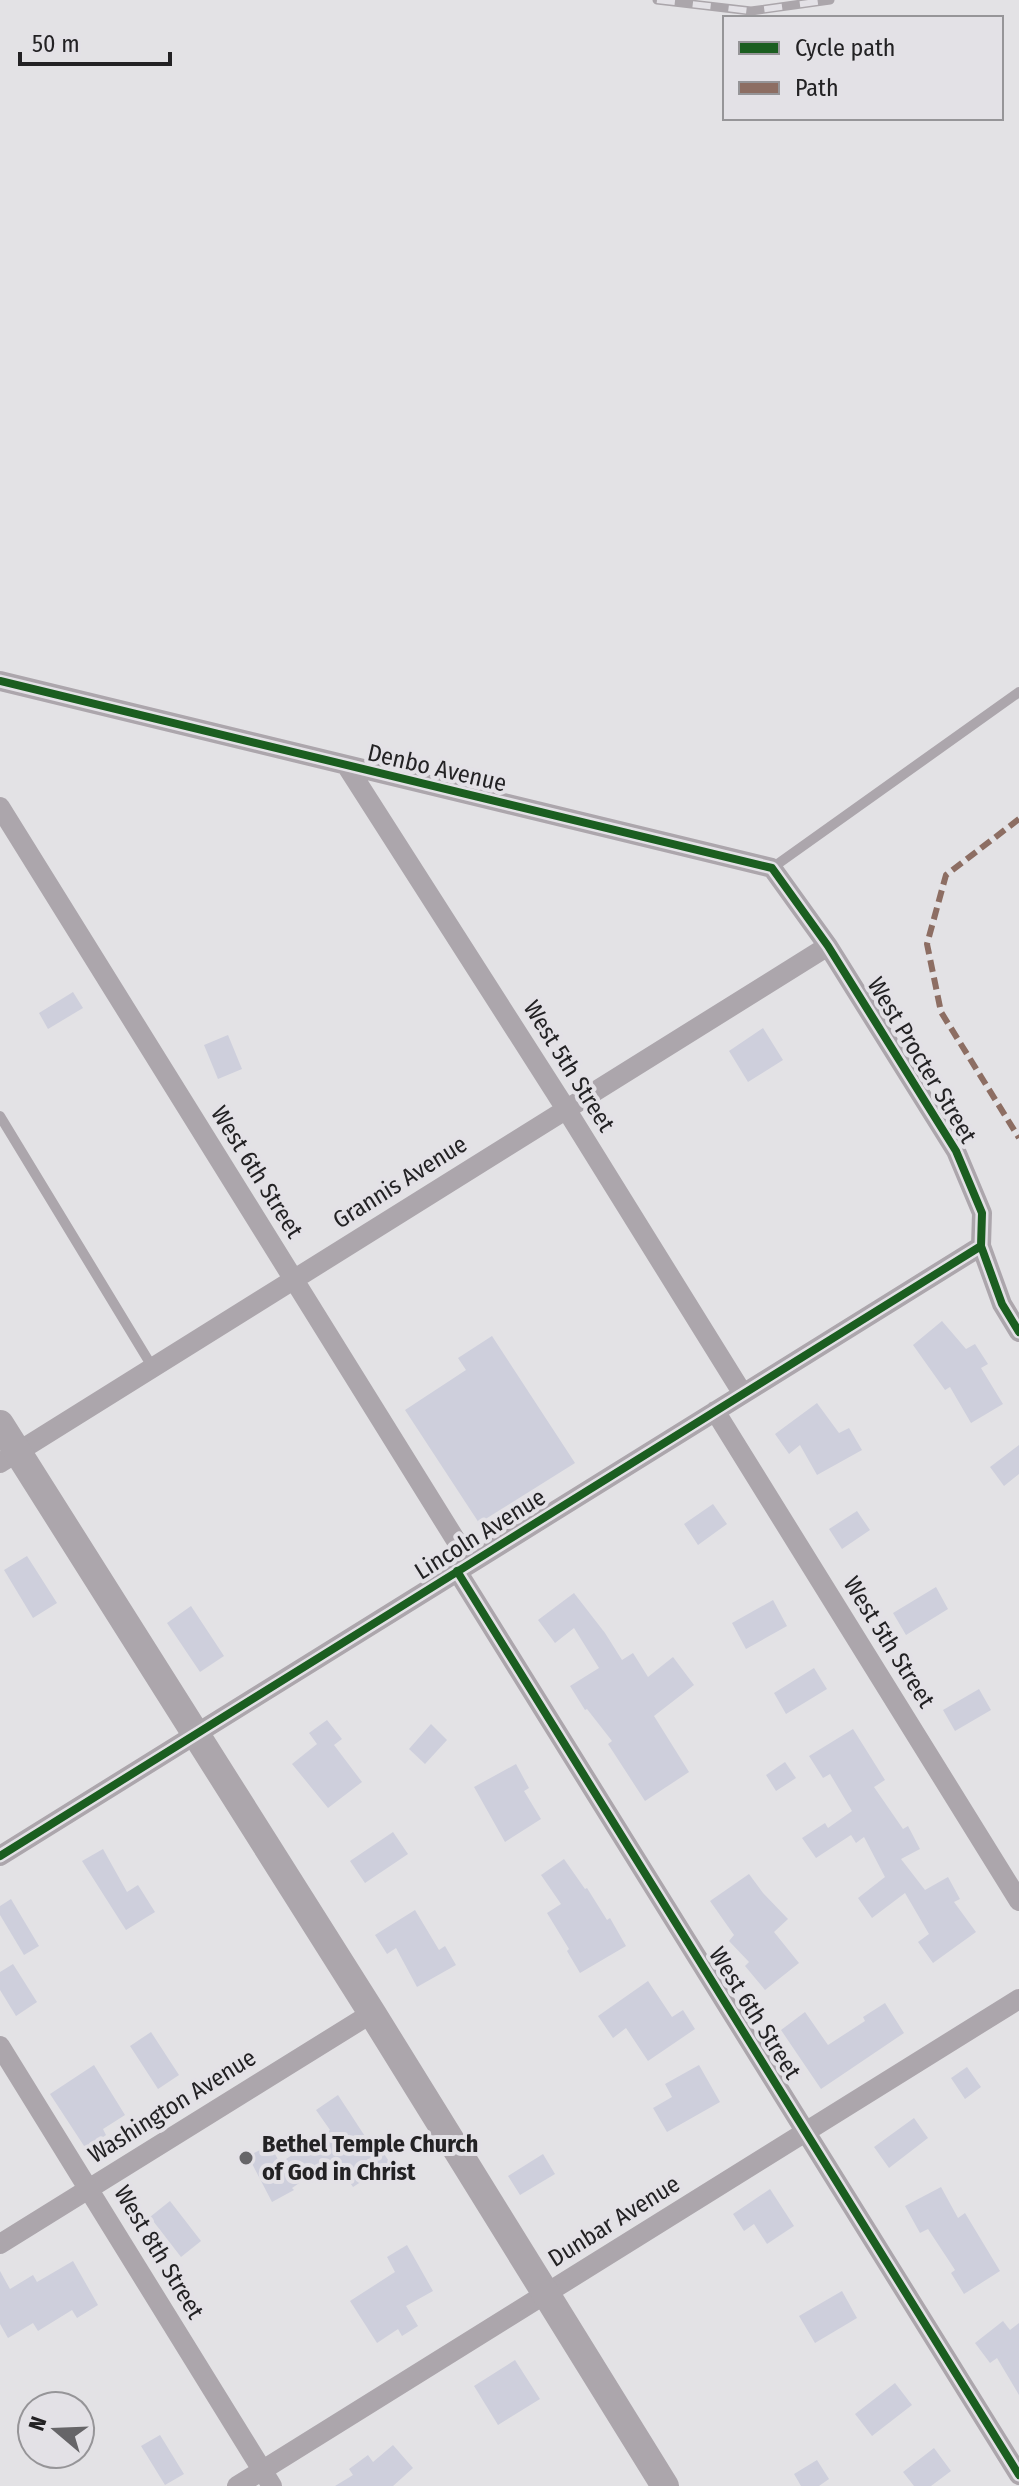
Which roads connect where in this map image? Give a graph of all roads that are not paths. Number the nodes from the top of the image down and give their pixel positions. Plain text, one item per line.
1 (0, 681) edge
2 (1019, 692) edge
3 (348, 768) junction
4 (0, 807) edge
5 (772, 868) junction
6 (828, 946) junction
7 (566, 1109) junction
8 (0, 1116) edge
9 (981, 1246) junction
10 (293, 1280) junction
11 (1019, 1332) edge
12 (153, 1368) junction
13 (743, 1394) junction
14 (715, 1411) junction
15 (0, 1424) edge
16 (9, 1458) edge
17 (464, 1567) junction
18 (197, 1733) junction
19 (0, 1856) edge
20 (1019, 1901) edge
21 (1019, 1999) edge
22 (372, 2013) junction
23 (0, 2046) edge
24 (806, 2132) junction
25 (89, 2188) junction
26 (0, 2244) edge
27 (546, 2294) junction
28 (1019, 2475) edge
29 (267, 2478) edge
30 (237, 2486) edge
31 (665, 2486) edge

1 - 3 street, Denbo Avenue
2 - 5 lane
3 - 5 street, Denbo Avenue
3 - 7 street, West 5th Street
4 - 10 street, West 6th Street
5 - 6 street
6 - 7 street, Grannis Avenue
6 - 9 street, West Procter Street
7 - 10 street, Grannis Avenue
7 - 13 street, West 5th Street
8 - 12 lane
9 - 11 street, West Procter Street
9 - 13 street, Lincoln Avenue
10 - 12 street, Grannis Avenue
10 - 17 street, West 6th Street
12 - 16 street, Grannis Avenue
13 - 14 street, Lincoln Avenue
14 - 17 street, Lincoln Avenue
14 - 20 street, West 5th Street
15 - 16 main road
16 - 18 main road
17 - 18 street, Lincoln Avenue
17 - 24 street, West 6th Street
18 - 19 street, Lincoln Avenue
18 - 22 main road
21 - 24 street, Dunbar Avenue
22 - 25 street, Washington Avenue
22 - 27 main road
23 - 25 street, West 8th Street
24 - 27 street, Dunbar Avenue
24 - 28 street, West 6th Street
25 - 26 street, Washington Avenue
25 - 29 street, West 8th Street
27 - 29 street, Dunbar Avenue
27 - 31 main road
29 - 30 street, Dunbar Avenue

